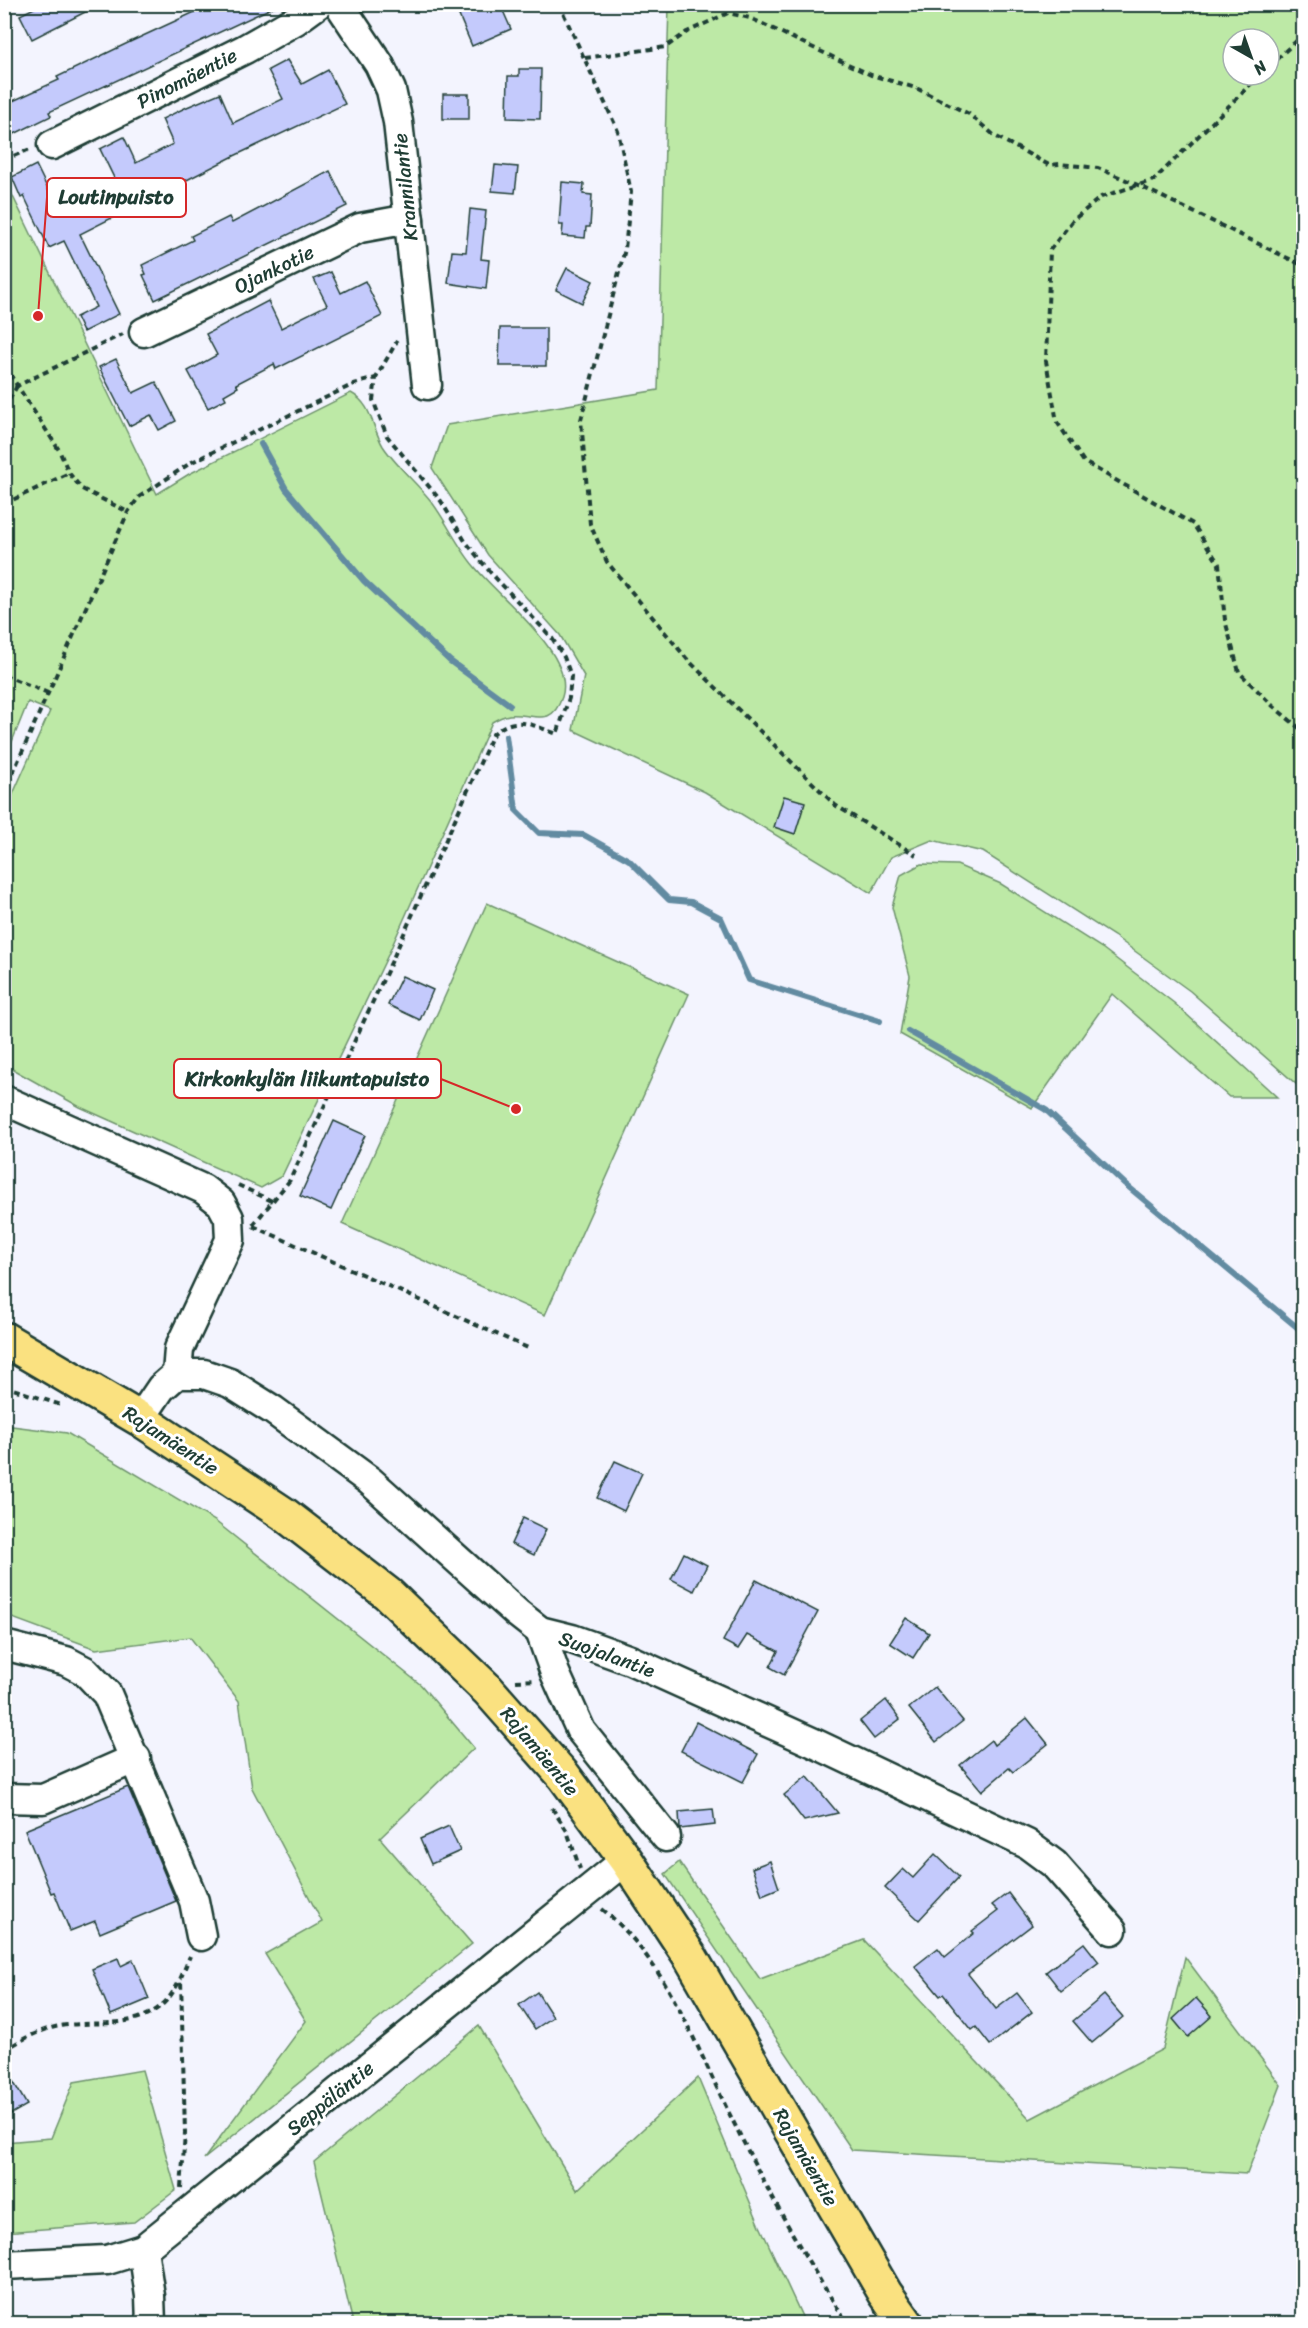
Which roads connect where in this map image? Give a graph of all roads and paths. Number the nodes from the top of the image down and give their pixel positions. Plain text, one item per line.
1 (318, 4) edge
2 (339, 4) edge
3 (559, 4) edge
4 (1304, 34) edge
5 (1281, 55) edge
6 (585, 58) junction
7 (1248, 87) edge
8 (52, 145) dead end
9 (1138, 185) junction
10 (409, 219) junction
11 (1304, 266) edge
12 (144, 332) joint
13 (399, 332) dead end
14 (4, 365) edge
15 (375, 378) junction
16 (4, 384) edge
17 (427, 385) dead end
18 (17, 386) junction
19 (4, 409) edge
20 (69, 473) junction
21 (4, 504) edge
22 (128, 512) junction
23 (4, 675) edge
24 (48, 693) junction
25 (1304, 732) edge
26 (4, 793) edge
27 (916, 855) dead end
28 (4, 1100) edge
29 (253, 1225) junction
30 (248, 1235) dead end
31 (4, 1339) edge
32 (528, 1348) dead end
33 (177, 1374) junction
34 (4, 1386) edge
35 (63, 1406) dead end
36 (140, 1419) junction
37 (540, 1631) junction
38 (4, 1645) edge
39 (135, 1758) junction
40 (4, 1798) edge
41 (548, 1800) dead end
42 (666, 1837) dead end
43 (626, 1860) junction
44 (589, 1889) junction
45 (1112, 1930) dead end
46 (201, 1936) joint
47 (181, 1979) junction
48 (4, 2050) edge
49 (180, 2192) dead end
50 (143, 2249) junction
51 (4, 2265) edge
52 (151, 2324) edge
53 (848, 2324) edge
54 (907, 2324) edge

1 - 8 street, Pinomäentie
2 - 10 street, Krannilantie
3 - 6 path
4 - 5 path
6 - 9 path
6 - 27 path
7 - 9 path
9 - 11 path
9 - 25 path
10 - 12 street, Ojankotie
10 - 17 street, Krannilantie
12 - 18 path
13 - 15 path
14 - 18 path
15 - 22 path
15 - 29 path
16 - 18 path
18 - 19 path
18 - 20 path
20 - 21 path
20 - 22 path
22 - 24 path
23 - 24 path
24 - 26 path
28 - 33 street
29 - 30 path
29 - 32 path
31 - 36 main road, Rajamäentie
33 - 36 street
33 - 37 street, Suojalantie
34 - 35 path
36 - 43 main road, Rajamäentie
37 - 42 street
37 - 45 street, Suojalantie
38 - 39 street
39 - 40 street
39 - 46 street
41 - 44 path
43 - 44 street, Seppäläntie
43 - 54 main road, Rajamäentie
44 - 50 street, Seppäläntie
44 - 53 path
46 - 47 path
47 - 48 path
47 - 49 path
50 - 51 street, Seppäläntie
50 - 52 street

